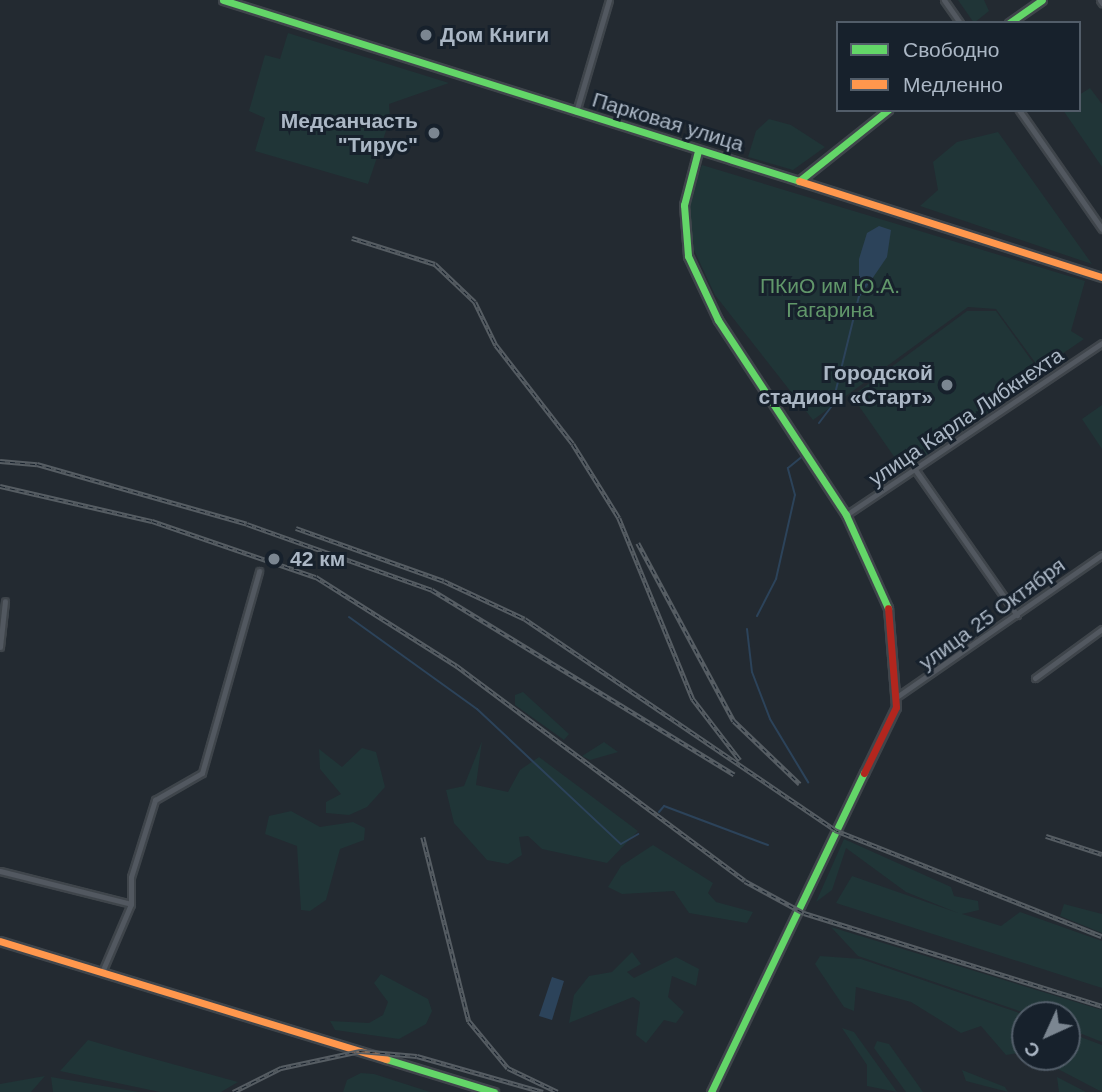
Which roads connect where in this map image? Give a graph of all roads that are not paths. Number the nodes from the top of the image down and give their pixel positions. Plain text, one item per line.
1 (223, 0) edge
2 (609, 0) edge
3 (944, 0) edge
4 (1042, 0) edge
5 (959, 21) edge
6 (1012, 21) edge
7 (576, 112) junction
8 (885, 112) edge
9 (1020, 112) edge
10 (698, 151) junction
11 (799, 181) junction
12 (1102, 229) edge
13 (1102, 277) edge
14 (1102, 343) edge
15 (916, 471) junction
16 (845, 515) junction
17 (1102, 555) edge
18 (259, 571) dead end
19 (5, 601) dead end
20 (1017, 615) junction
21 (1102, 629) edge
22 (0, 647) edge
23 (1035, 678) dead end
24 (898, 695) junction
25 (0, 871) edge
26 (131, 904) junction
27 (0, 941) edge
28 (102, 972) junction
29 (494, 1092) edge
30 (711, 1092) edge

1 - 7 street, Парковая улица
2 - 7 street
3 - 5 street
4 - 6 street
7 - 10 street, Парковая улица
8 - 11 street
9 - 12 street
10 - 11 street, Парковая улица
10 - 16 street
11 - 13 street, Парковая улица
14 - 15 street, улица Карла Либкнехта
15 - 16 street, улица Карла Либкнехта
15 - 20 street
16 - 24 street
17 - 20 street, улица 25 Октября
18 - 26 street
19 - 22 street
20 - 24 street, улица 25 Октября
21 - 23 street
24 - 30 street
25 - 26 street
26 - 28 street
27 - 28 street
28 - 29 street

